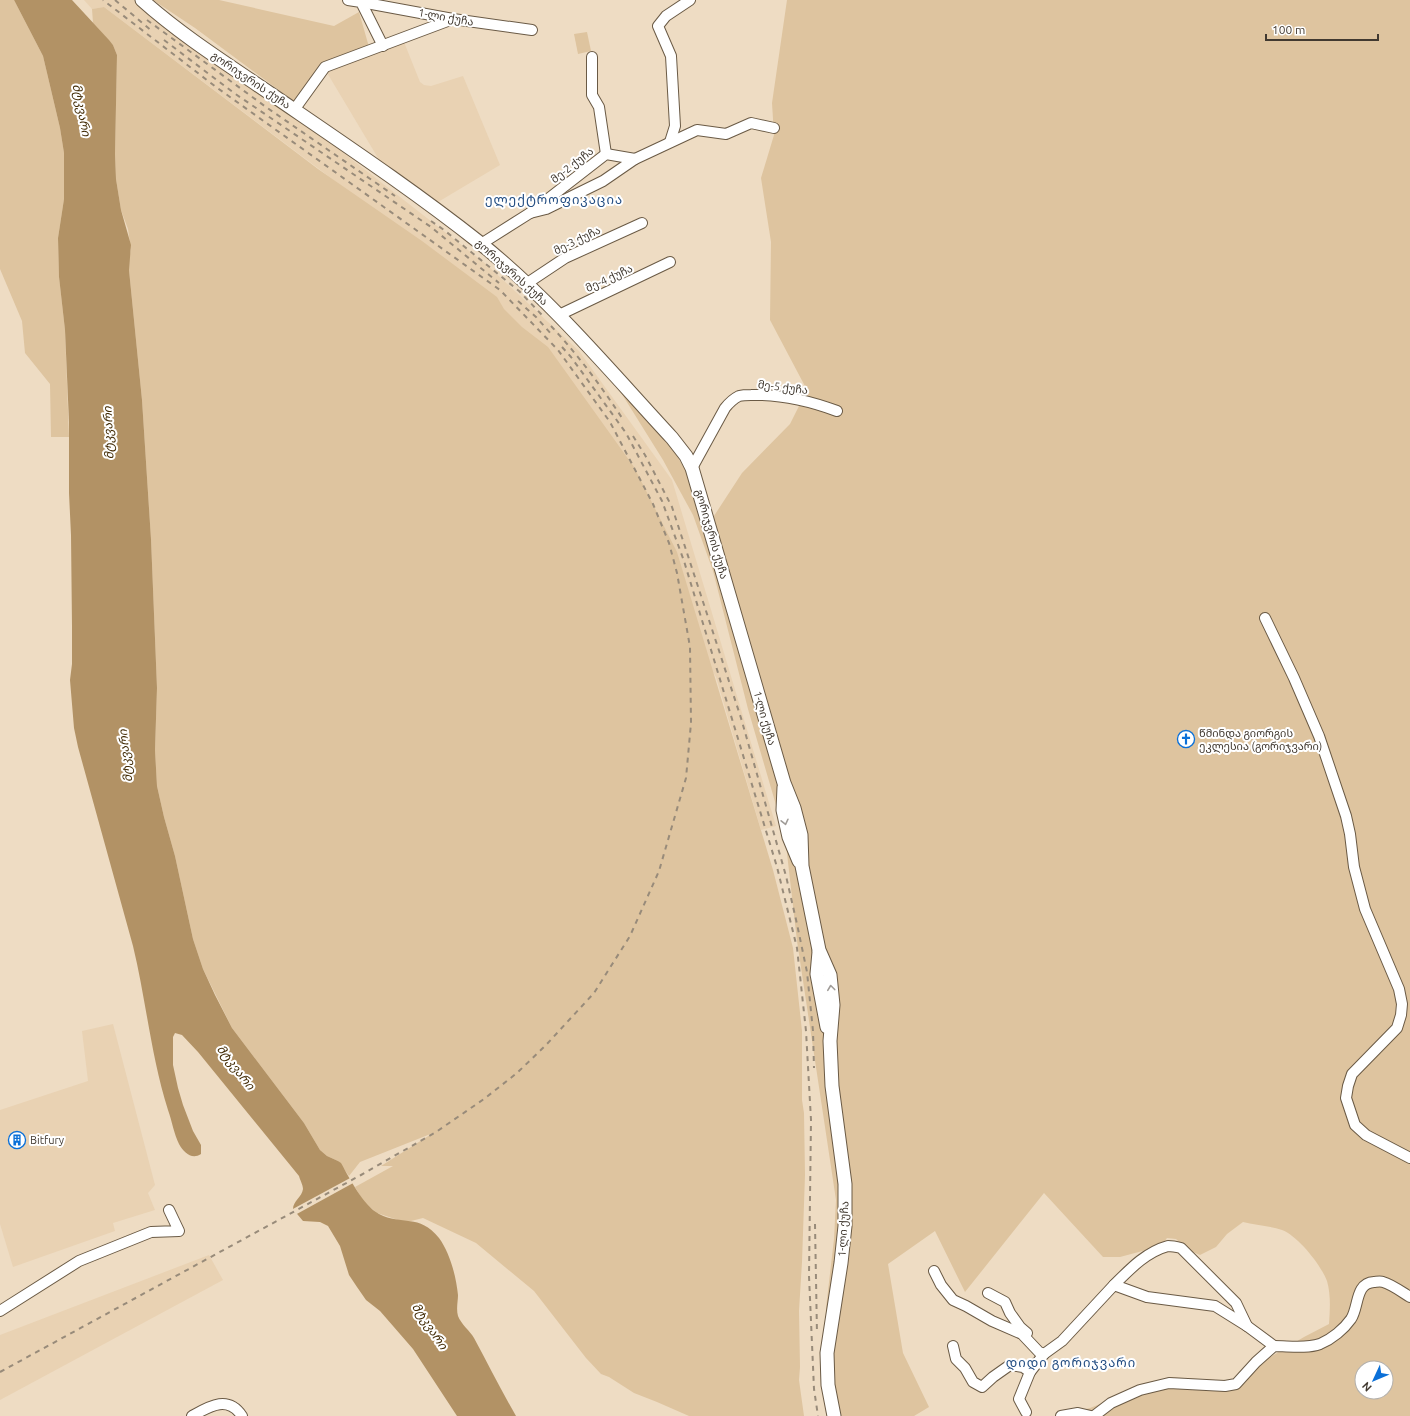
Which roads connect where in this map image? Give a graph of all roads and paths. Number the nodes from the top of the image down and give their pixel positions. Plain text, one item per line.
1 (142, 0) edge
2 (348, 0) edge
3 (690, 0) edge
4 (361, 2) junction
5 (453, 19) junction
6 (532, 30) dead end
7 (382, 46) junction
8 (592, 57) dead end
9 (294, 110) junction
10 (774, 128) dead end
11 (670, 142) junction
12 (606, 154) junction
13 (635, 159) junction
14 (530, 213) junction
15 (642, 223) dead end
16 (481, 244) junction
17 (670, 262) dead end
18 (526, 284) junction
19 (559, 314) junction
20 (837, 411) dead end
21 (692, 468) junction
22 (1265, 618) dead end
23 (746, 652) joint
24 (1410, 1158) edge
25 (168, 1210) dead end
26 (934, 1271) dead end
27 (1114, 1285) junction
28 (988, 1292) dead end
29 (1410, 1296) edge
30 (0, 1311) edge
31 (1247, 1326) junction
32 (953, 1346) dead end
33 (1274, 1346) junction
34 (1042, 1353) junction
35 (1030, 1372) junction
36 (1026, 1415) edge
37 (192, 1416) edge
38 (242, 1416) edge
39 (834, 1416) edge
40 (1061, 1416) edge
41 (1091, 1416) edge
42 (1094, 1416) edge

1 - 9 main road, გორიჯვრის ქუჩა
2 - 4 street, 1-ლი ქუჩა
3 - 11 street
4 - 5 street, 1-ლი ქუჩა
4 - 7 street
5 - 6 street, 1-ლი ქუჩა
5 - 7 street
7 - 9 street
8 - 12 street
9 - 16 main road, გორიჯვრის ქუჩა
10 - 11 street, მე-2 ქუჩა
11 - 13 street, მე-2 ქუჩა
12 - 13 street, მე-2 ქუჩა
12 - 14 street, მე-2 ქუჩა
13 - 14 street, მე-2 ქუჩა
14 - 16 street, მე-2 ქუჩა
15 - 18 street, მე-3 ქუჩა
16 - 18 main road, გორიჯვრის ქუჩა
17 - 19 street, მე-4 ქუჩა
18 - 19 main road, გორიჯვრის ქუჩა
19 - 21 main road, გორიჯვრის ქუჩა
20 - 21 street, მე-5 ქუჩა
21 - 23 main road, გორიჯვრის ქუჩა
22 - 24 street
23 - 39 main road, 1-ლი ქუჩა
25 - 30 street
26 - 34 street
27 - 31 street
27 - 31 street
27 - 34 street
28 - 34 street
29 - 33 street
31 - 33 street
32 - 35 street
33 - 42 street
34 - 35 street
35 - 36 street
37 - 38 street
40 - 41 street

